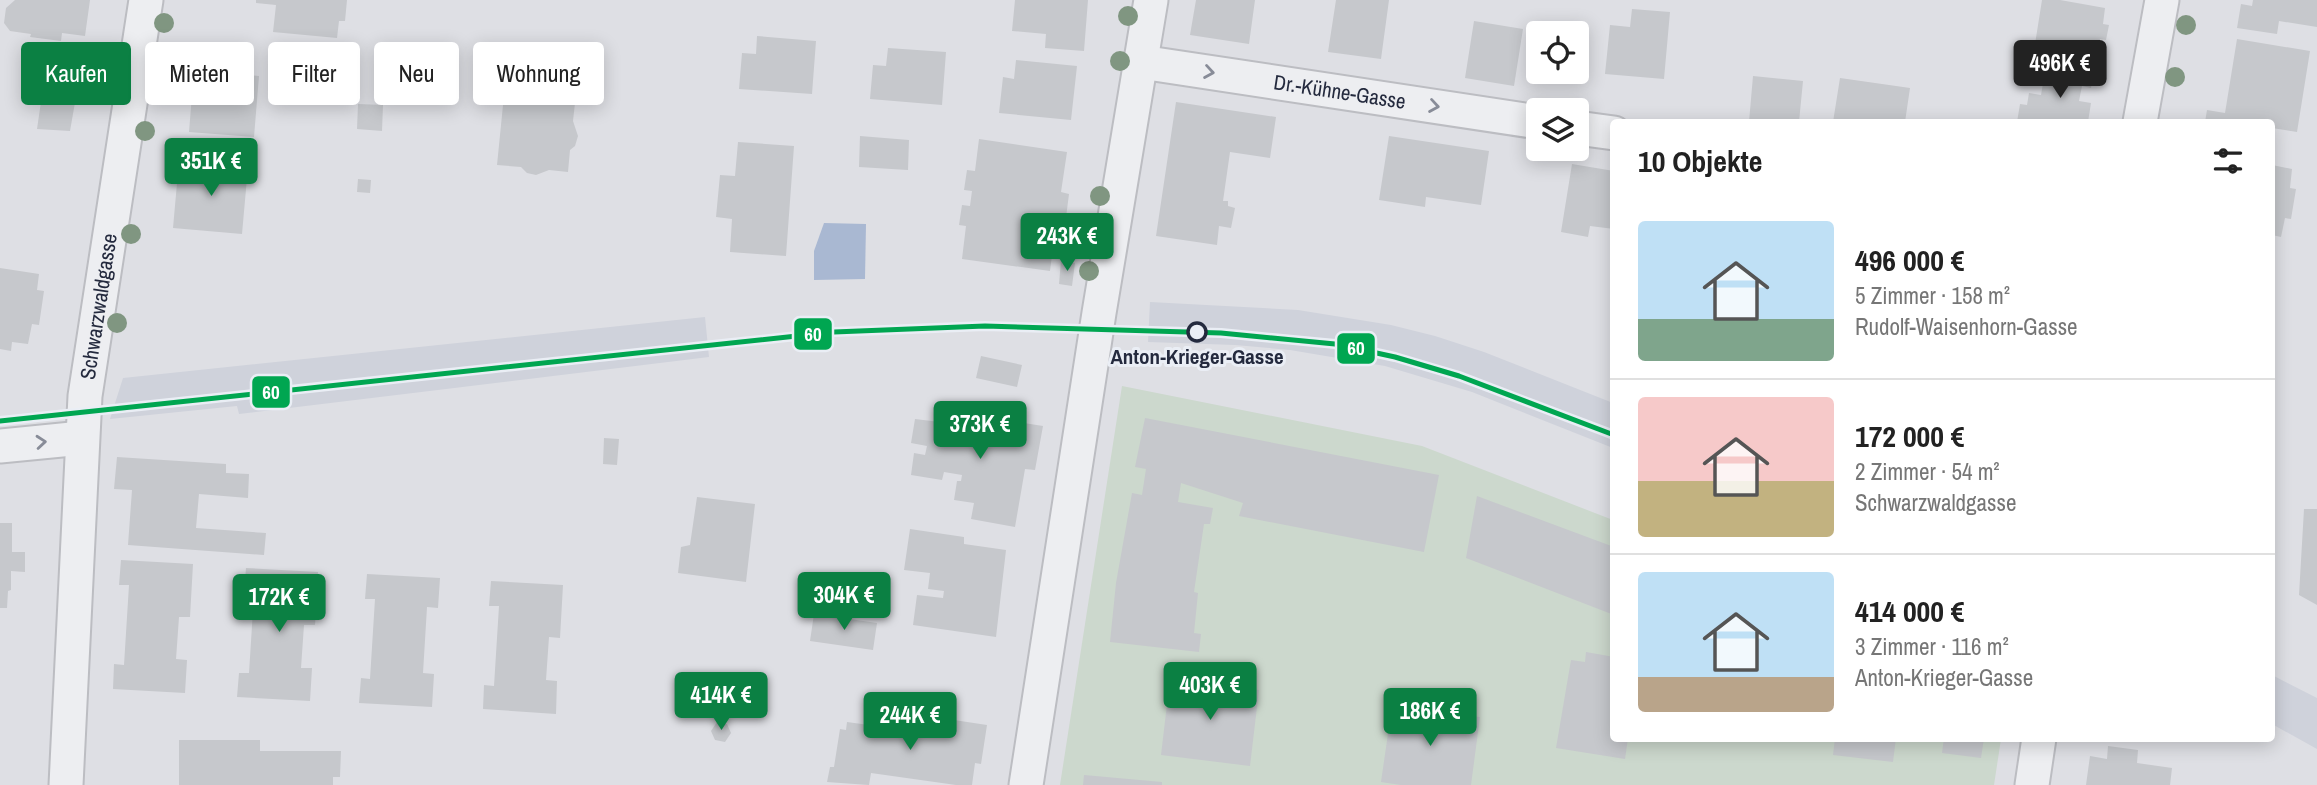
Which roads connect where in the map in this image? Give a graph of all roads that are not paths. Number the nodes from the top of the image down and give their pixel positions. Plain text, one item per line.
1 (146, 0) edge
2 (1151, 0) edge
3 (2162, 0) edge
4 (1141, 62) junction
5 (2141, 119) edge
6 (1526, 120) edge
7 (1589, 130) edge
8 (1610, 132) edge
9 (82, 438) junction
10 (0, 446) edge
11 (2038, 742) edge
12 (66, 785) edge
13 (1026, 785) edge
14 (2032, 785) edge

1 - 9 street, Schwarzwaldgasse
2 - 4 street
3 - 5 street
4 -> 6 street, Dr.-Kühne-Gasse
4 - 13 street
7 - 8 street
10 -> 9 street
9 - 12 street, Schwarzwaldgasse
11 - 14 street

